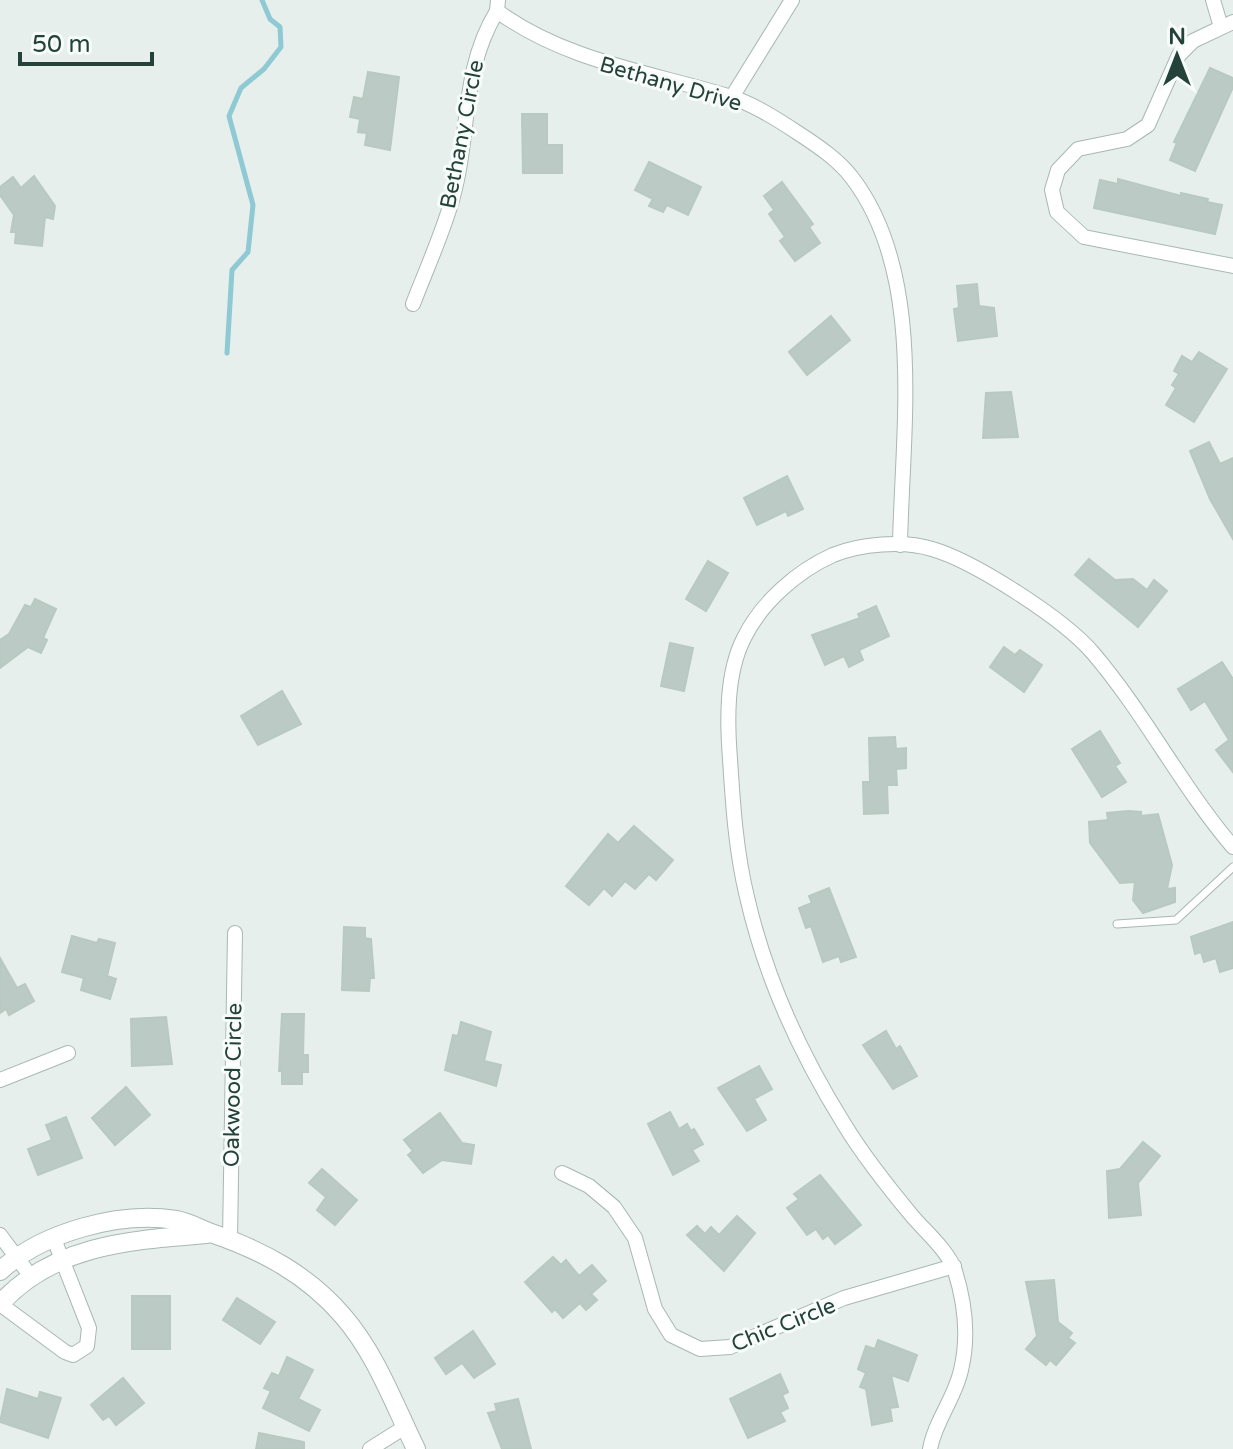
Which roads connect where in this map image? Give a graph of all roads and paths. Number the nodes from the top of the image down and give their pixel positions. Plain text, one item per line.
1 (792, 0) edge
2 (1213, 0) edge
3 (497, 5) edge
4 (1227, 25) edge
5 (732, 97) junction
6 (1233, 266) edge
7 (413, 304) dead end
8 (900, 545) junction
9 (1233, 847) edge
10 (1233, 867) edge
11 (1117, 924) dead end
12 (235, 933) dead end
13 (68, 1053) dead end
14 (0, 1080) edge
15 (562, 1173) dead end
16 (0, 1235) edge
17 (222, 1236) junction
18 (54, 1239) junction
19 (16, 1256) junction
20 (63, 1261) junction
21 (954, 1266) junction
22 (0, 1271) edge
23 (32, 1278) junction
24 (0, 1304) edge
25 (405, 1427) junction
26 (370, 1449) edge
27 (416, 1449) edge
28 (930, 1449) edge

1 - 5 street
2 - 4 street
3 - 5 street, Bethany Drive
3 - 7 street, Bethany Circle
4 - 6 street
5 - 8 street, Bethany Drive
8 - 9 street
8 - 21 street
10 - 11 lane
12 - 17 street, Oakwood Circle
13 - 14 street
15 - 21 street, Chic Circle
16 - 19 street
17 - 18 street
17 - 20 street
17 - 25 street
18 - 19 street
18 - 20 street
19 - 22 street
19 - 23 street
20 - 23 street
20 - 24 street
21 - 28 street
23 - 24 street
25 - 26 street
25 - 27 street

